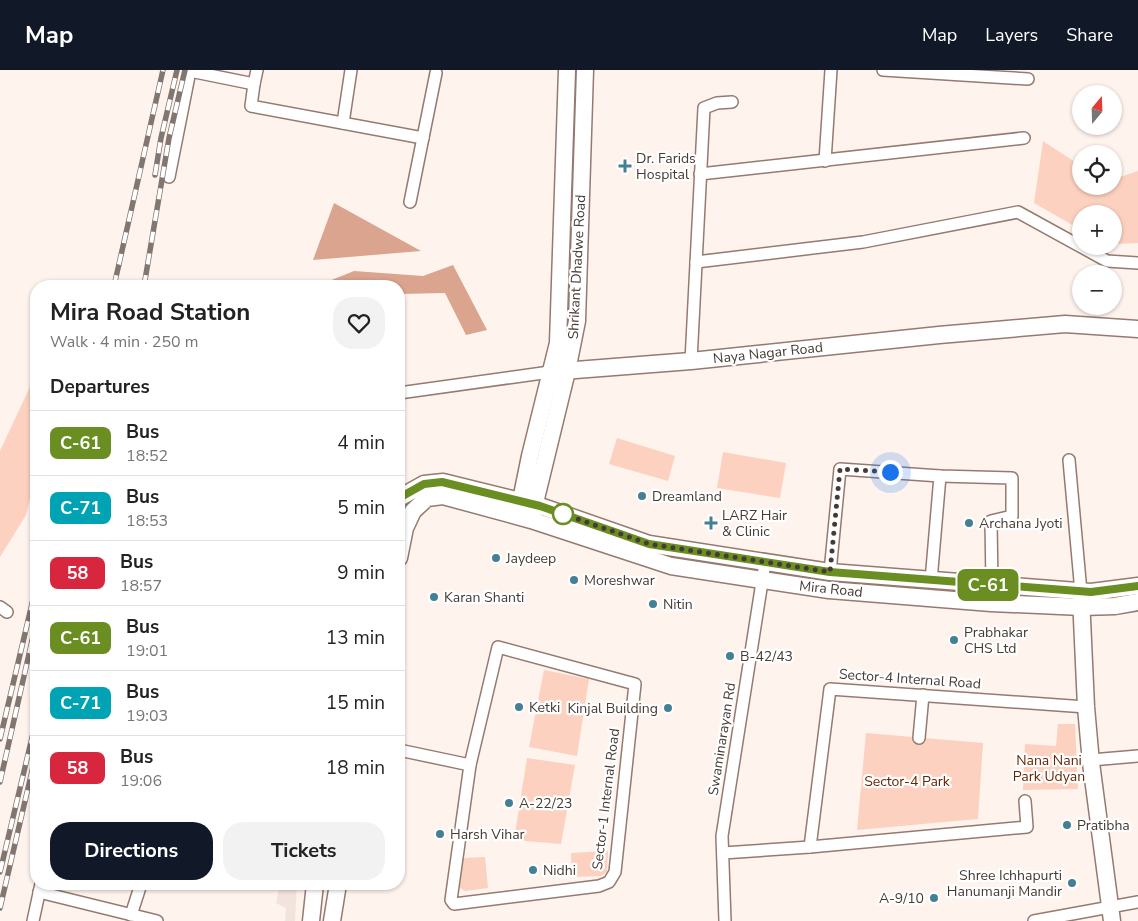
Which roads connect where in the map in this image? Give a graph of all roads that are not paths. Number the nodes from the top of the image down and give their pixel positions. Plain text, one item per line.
1 (257, 70) edge
2 (351, 70) edge
3 (567, 70) edge
4 (585, 70) edge
5 (832, 70) edge
6 (883, 70) edge
7 (436, 72) dead end
8 (948, 72) edge
9 (1028, 80) dead end
10 (254, 84) junction
11 (732, 102) dead end
12 (343, 123) junction
13 (423, 138) junction
14 (1024, 138) dead end
15 (825, 161) junction
16 (700, 174) junction
17 (169, 177) dead end
18 (410, 202) dead end
19 (696, 262) junction
20 (1138, 263) edge
21 (1138, 329) edge
22 (691, 361) junction
23 (567, 371) junction
24 (550, 372) junction
25 (405, 391) edge
26 (1069, 460) dead end
27 (940, 476) junction
28 (405, 495) edge
29 (529, 509) junction
30 (405, 528) edge
31 (765, 563) junction
32 (830, 572) junction
33 (762, 580) junction
34 (931, 581) junction
35 (992, 585) junction
36 (1138, 586) edge
37 (1081, 600) junction
38 (1138, 602) edge
39 (922, 695) junction
40 (1086, 707) junction
41 (919, 738) dead end
42 (405, 751) edge
43 (1138, 756) edge
44 (1091, 760) junction
45 (470, 765) junction
46 (1025, 801) dead end
47 (810, 847) junction
48 (724, 853) junction
49 (40, 890) edge
50 (47, 890) edge
51 (139, 890) edge
52 (314, 890) edge
53 (337, 890) edge
54 (1138, 902) edge
55 (1111, 914) edge
56 (131, 915) junction
57 (33, 921) edge
58 (157, 921) edge
59 (311, 921) edge
60 (332, 921) edge
61 (725, 921) edge
62 (1034, 921) edge

1 - 10 street
2 - 12 street
3 - 24 main road, Shrikant Dhadwe Road
4 - 23 main road, Shrikant Dhadwe Road
5 - 15 street
6 - 8 street
7 - 13 street
8 - 9 street
10 - 12 street
10 - 17 street
11 - 16 street
12 - 13 street
13 - 18 street
14 - 15 street
15 - 16 street
16 - 19 street
19 - 20 street
19 - 22 street
21 - 22 main road, Naya Nagar Road
22 - 23 main road, Naya Nagar Road
23 - 24 main road, Naya Nagar Road
23 - 29 main road, Shrikant Dhadwe Road
24 - 25 street, Naya Nagar Road
24 - 29 main road, Shrikant Dhadwe Road
26 - 37 street
27 - 32 street
27 - 34 street
27 - 35 street
28 - 29 main road
29 - 30 main road
29 - 31 main road, Mira Road
29 - 33 main road, Mira Road
31 - 32 main road, Mira Road
31 - 33 street, Swaminarayan Rd
32 - 34 main road, Mira Road
33 - 37 main road, Mira Road
33 - 48 street, Swaminarayan Rd
34 - 35 main road, Mira Road
35 - 37 main road, Mira Road
36 - 37 main road, Mira Road
37 - 38 main road, Mira Road
37 - 40 main road
39 - 40 street, Sector-4 Internal Road
39 - 41 street
39 - 47 street, Sector-4 Internal Road
40 - 44 main road
42 - 45 street
43 - 44 street
44 - 55 main road
45 - 45 street, Sector-1 Internal Road
46 - 47 street
47 - 48 street
48 - 61 street, Swaminarayan Rd
49 - 57 street
50 - 56 street
51 - 56 street
52 - 59 main road
53 - 60 main road
54 - 55 street
55 - 62 street
56 - 58 street

